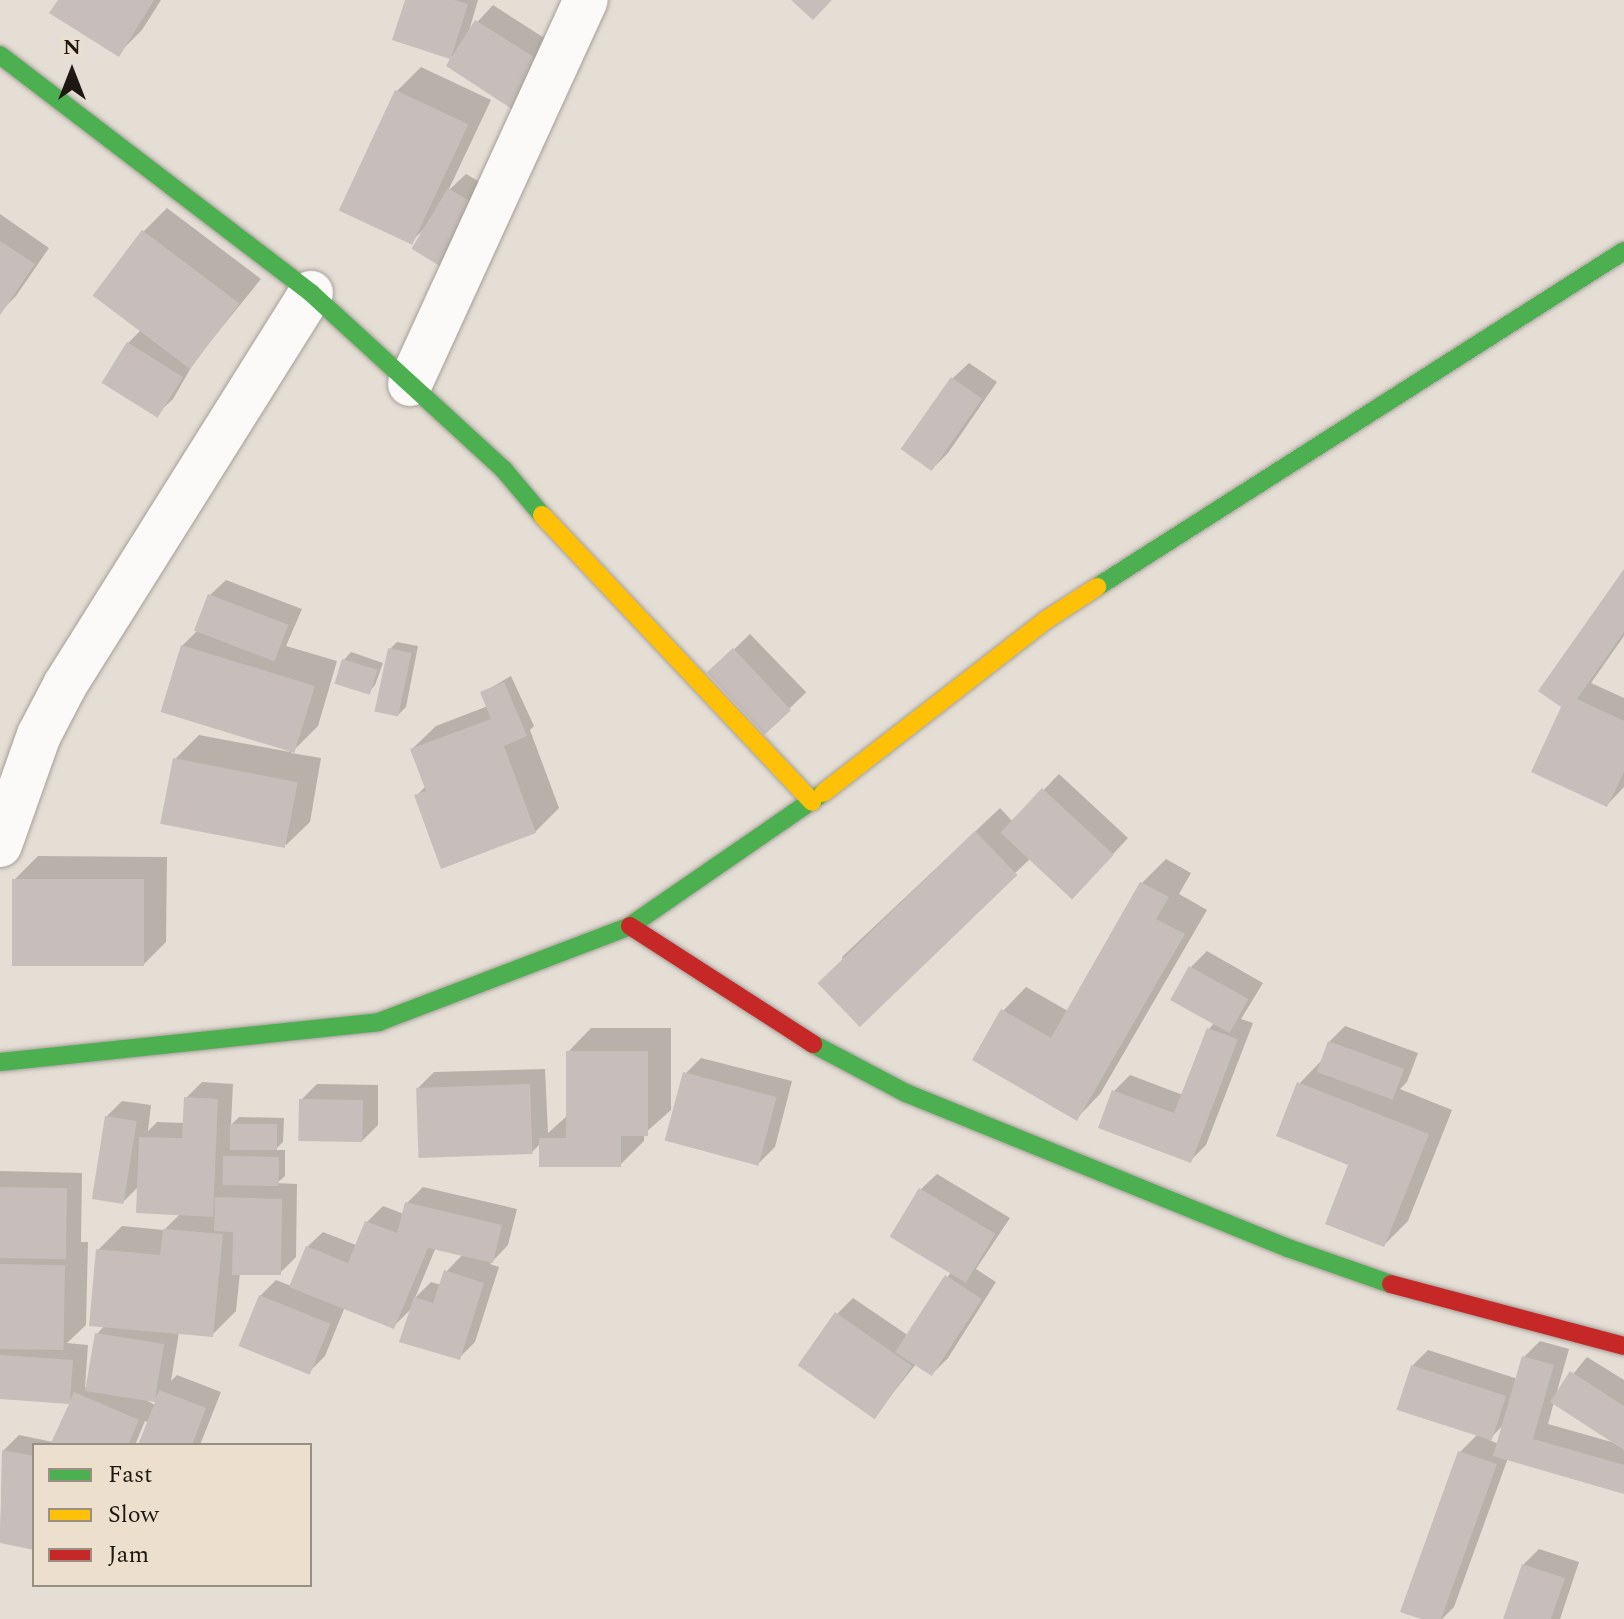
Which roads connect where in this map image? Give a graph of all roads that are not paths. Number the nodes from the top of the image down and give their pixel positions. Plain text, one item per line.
1 (586, 0) edge
2 (0, 55) edge
3 (1624, 251) edge
4 (311, 293) junction
5 (410, 384) junction
6 (812, 802) junction
7 (0, 845) edge
8 (630, 926) junction
9 (0, 1062) edge
10 (1624, 1346) edge

1 - 5 street
2 - 4 street
3 - 6 street
4 - 5 street
4 - 7 street
5 - 6 street
6 - 8 street
8 - 9 street
8 - 10 street

